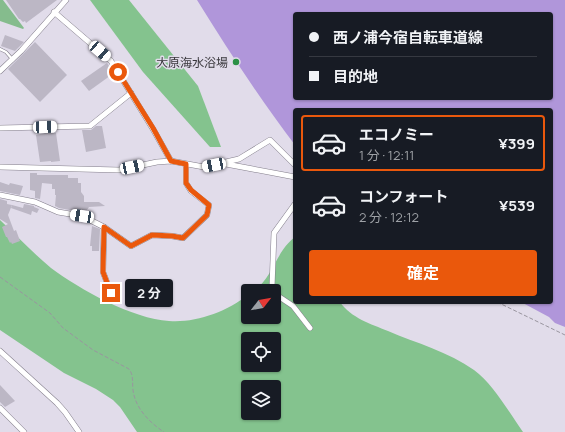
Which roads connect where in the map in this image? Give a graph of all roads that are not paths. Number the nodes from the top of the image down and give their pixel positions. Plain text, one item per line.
1 (66, 0) edge
2 (54, 12) junction
3 (0, 49) edge
4 (13, 60) junction
5 (0, 71) edge
6 (131, 92) junction
7 (0, 128) edge
8 (171, 161) junction
9 (223, 163) junction
10 (293, 163) edge
11 (186, 164) junction
12 (0, 167) edge
13 (293, 177) edge
14 (0, 195) edge
15 (293, 207) edge
16 (104, 227) junction
17 (111, 293) dead end
18 (310, 328) dead end
19 (0, 351) edge
20 (0, 409) edge
21 (20, 431) edge
22 (79, 432) edge

1 - 2 street
2 - 4 street
2 - 6 street
3 - 4 lane
4 - 5 street
6 - 7 street
6 - 8 street
8 - 11 street
8 - 12 street
9 - 10 street
9 - 11 street
9 - 13 street
11 - 16 street
14 - 16 street
15 - 18 street
16 - 17 street
19 - 22 street
20 - 21 street

